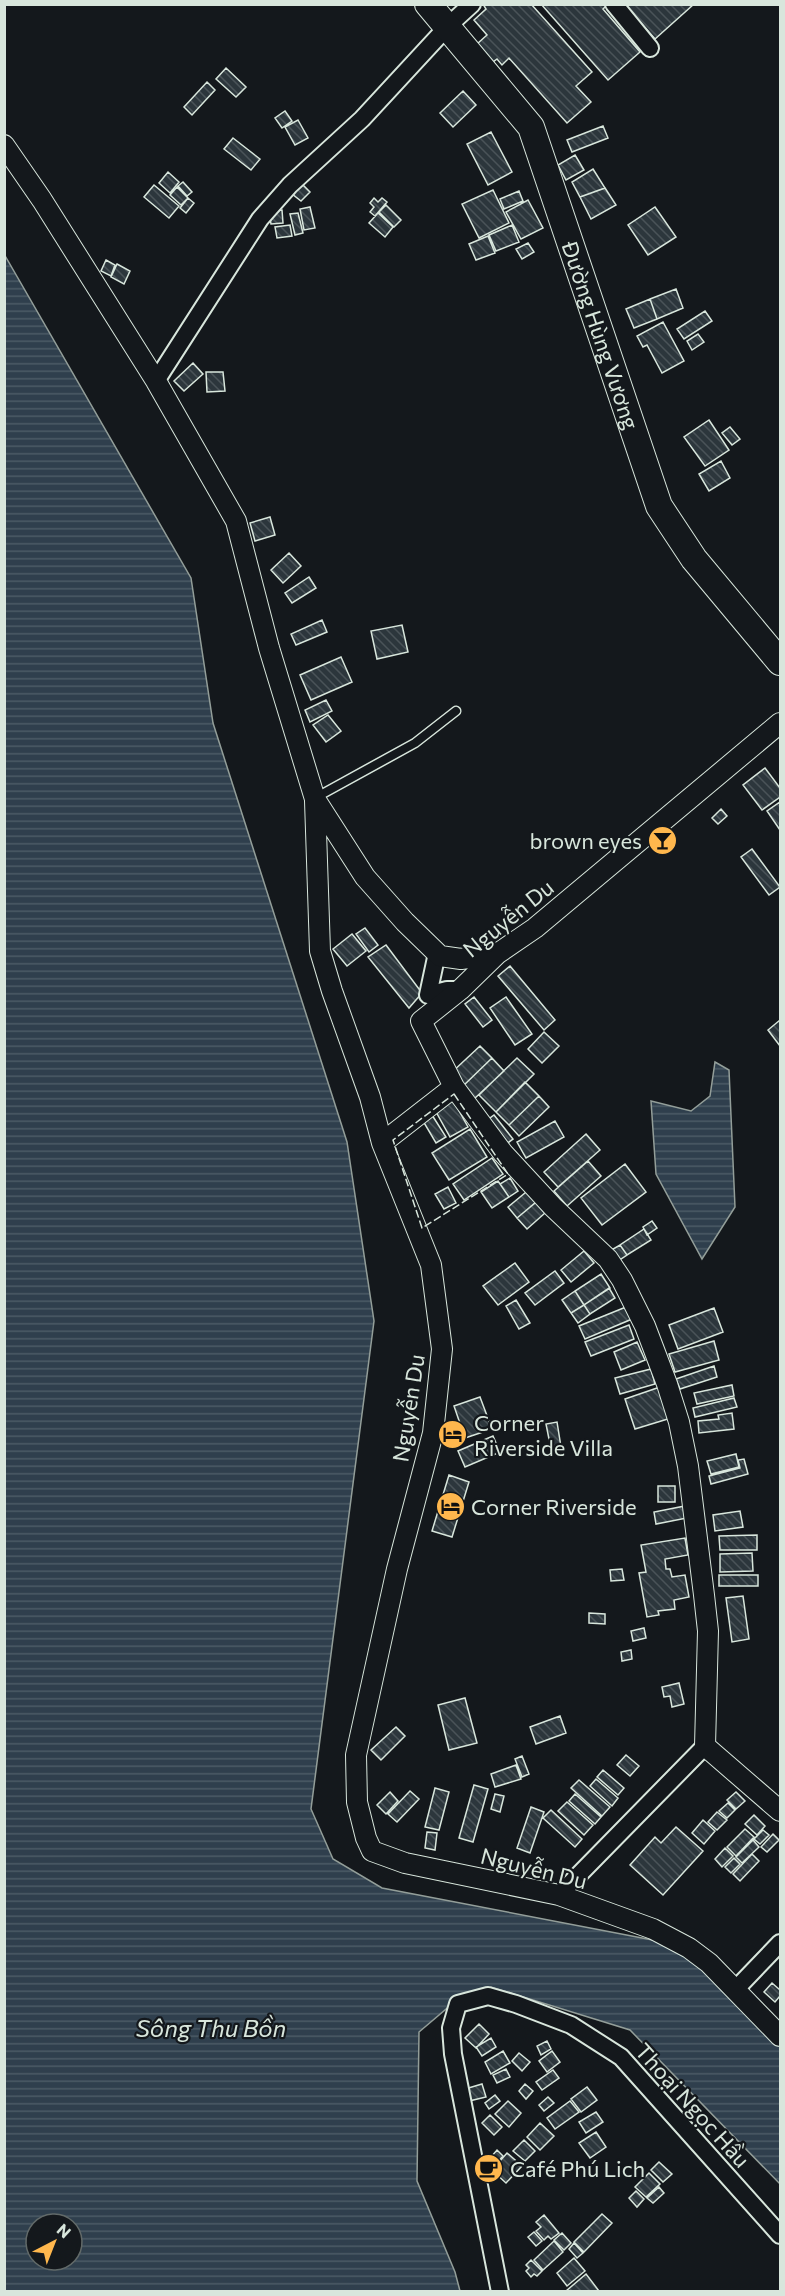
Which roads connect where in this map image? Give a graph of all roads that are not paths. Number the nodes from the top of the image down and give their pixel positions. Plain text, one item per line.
1 (428, 4) edge
2 (472, 4) edge
3 (614, 4) edge
4 (448, 26) junction
5 (650, 48) dead end
6 (4, 145) edge
7 (156, 381) junction
8 (780, 662) edge
9 (456, 711) dead end
10 (780, 723) edge
11 (315, 799) junction
12 (437, 952) junction
13 (497, 954) junction
14 (460, 990) junction
15 (454, 1087) junction
16 (382, 1143) junction
17 (705, 1746) junction
18 (780, 1810) edge
19 (559, 1895) junction
20 (780, 1943) edge
21 (735, 1990) junction
22 (780, 2036) edge
23 (780, 2235) edge
24 (500, 2292) edge

1 - 4 main road, Đường Hùng Vương
2 - 4 street
3 - 5 street
4 - 7 street
4 - 8 main road, Đường Hùng Vương
6 - 7 street
7 - 11 street
9 - 11 lane
10 - 13 street, Nguyễn Du
11 - 12 street
11 - 16 street
12 - 13 street
12 - 14 street
13 - 14 street, Nguyễn Du
14 - 15 street, Nguyễn Du
15 - 16 street
15 - 17 street
16 - 19 street, Nguyễn Du
17 - 18 street
17 - 19 street
19 - 21 street, Nguyễn Du
20 - 21 street
21 - 22 street, Nguyễn Du
23 - 24 street, Thoại Ngọc Hầu

